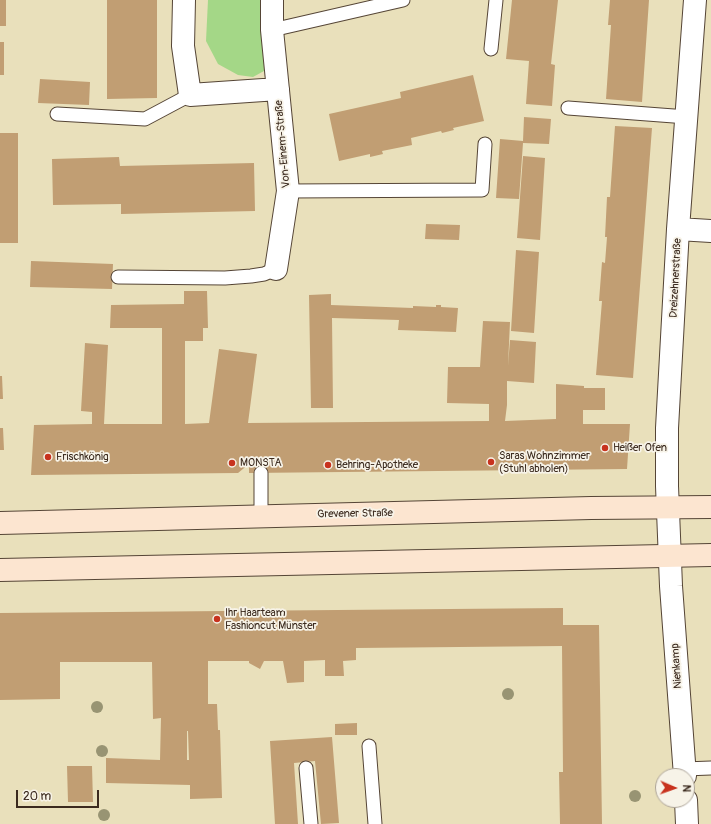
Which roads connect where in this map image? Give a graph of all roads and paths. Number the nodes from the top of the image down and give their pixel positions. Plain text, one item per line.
1 (184, 0) edge
2 (272, 0) edge
3 (403, 0) edge
4 (496, 0) edge
5 (695, 0) edge
6 (272, 30) junction
7 (491, 49) dead end
8 (278, 90) junction
9 (190, 95) junction
10 (568, 108) dead end
11 (57, 114) dead end
12 (687, 118) junction
13 (486, 144) dead end
14 (288, 191) junction
15 (678, 229) junction
16 (711, 231) edge
17 (276, 269) joint
18 (118, 277) dead end
19 (261, 473) dead end
20 (667, 507) junction
21 (711, 507) edge
22 (261, 517) junction
23 (0, 523) edge
24 (711, 555) edge
25 (670, 556) junction
26 (0, 570) edge
27 (370, 746) dead end
28 (306, 768) dead end
29 (684, 768) edge
30 (711, 768) edge
31 (695, 770) edge
32 (686, 808) edge
33 (311, 824) edge
34 (375, 824) edge
35 (687, 824) edge

1 - 9 street
2 - 6 street, Von-Einem-Straße
3 - 6 lane
4 - 7 lane
5 - 12 street, Dreizehnerstraße
6 - 8 street, Von-Einem-Straße
8 - 9 street, Von-Einem-Straße
8 - 14 street, Von-Einem-Straße
9 - 11 lane
10 - 12 lane
12 - 15 street, Dreizehnerstraße
13 - 14 lane
14 - 17 street, Von-Einem-Straße
15 - 16 street
15 - 20 street, Dreizehnerstraße
17 - 18 lane
19 - 22 lane
20 - 21 main road, Grevener Straße
20 - 22 main road, Grevener Straße
20 - 25 street, Dreizehnerstraße
22 - 23 main road, Grevener Straße
24 - 25 main road
25 - 26 main road
25 - 29 street, Nienkamp
27 - 34 lane
28 - 33 lane
30 - 31 lane
32 - 35 street

